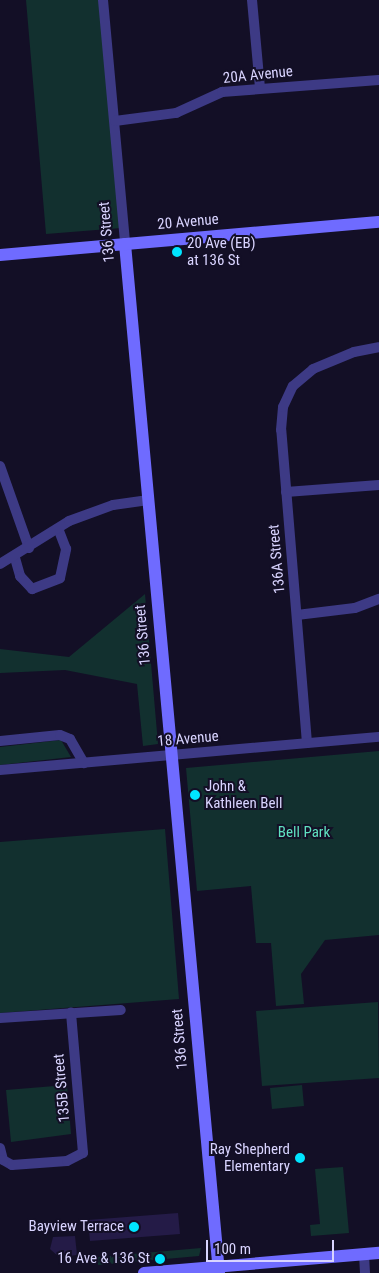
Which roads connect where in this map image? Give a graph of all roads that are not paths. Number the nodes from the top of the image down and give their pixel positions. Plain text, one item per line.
1 (103, 0) edge
2 (252, 0) edge
3 (379, 80) edge
4 (260, 88) junction
5 (115, 121) junction
6 (379, 222) edge
7 (125, 244) junction
8 (0, 255) edge
9 (379, 348) edge
10 (0, 466) edge
11 (379, 485) edge
12 (286, 492) junction
13 (147, 500) junction
14 (58, 528) junction
15 (29, 548) junction
16 (15, 558) junction
17 (0, 564) edge
18 (379, 599) edge
19 (297, 615) junction
20 (379, 737) edge
21 (0, 741) edge
22 (307, 743) junction
23 (170, 755) junction
24 (84, 763) junction
25 (0, 770) edge
26 (121, 1010) dead end
27 (71, 1013) junction
28 (0, 1018) edge
29 (0, 1148) edge
30 (379, 1253) edge
31 (364, 1254) junction
32 (218, 1270) edge
33 (144, 1273) edge
34 (365, 1273) edge

1 - 5 street, 136 Street
2 - 4 street
3 - 4 street, 20A Avenue
4 - 5 street, 20A Avenue
5 - 7 street, 136 Street
6 - 7 street, 20 Avenue
7 - 8 street, 20 Avenue
7 - 13 street, 136 Street
9 - 12 street, 136A Street
10 - 15 street
11 - 12 street
12 - 19 street, 136A Street
13 - 14 street
13 - 23 street, 136 Street
14 - 15 street
14 - 16 street
15 - 16 street
16 - 17 street
18 - 19 street
19 - 22 street, 136A Street
20 - 22 street, 18 Avenue
21 - 24 street
22 - 23 street, 18 Avenue
23 - 24 street, 18 Avenue
23 - 32 street, 136 Street
24 - 25 street, 18 Avenue
26 - 27 street
27 - 28 street
27 - 29 street, 135B Street
30 - 31 street
31 - 32 street
31 - 34 street
32 - 33 street

